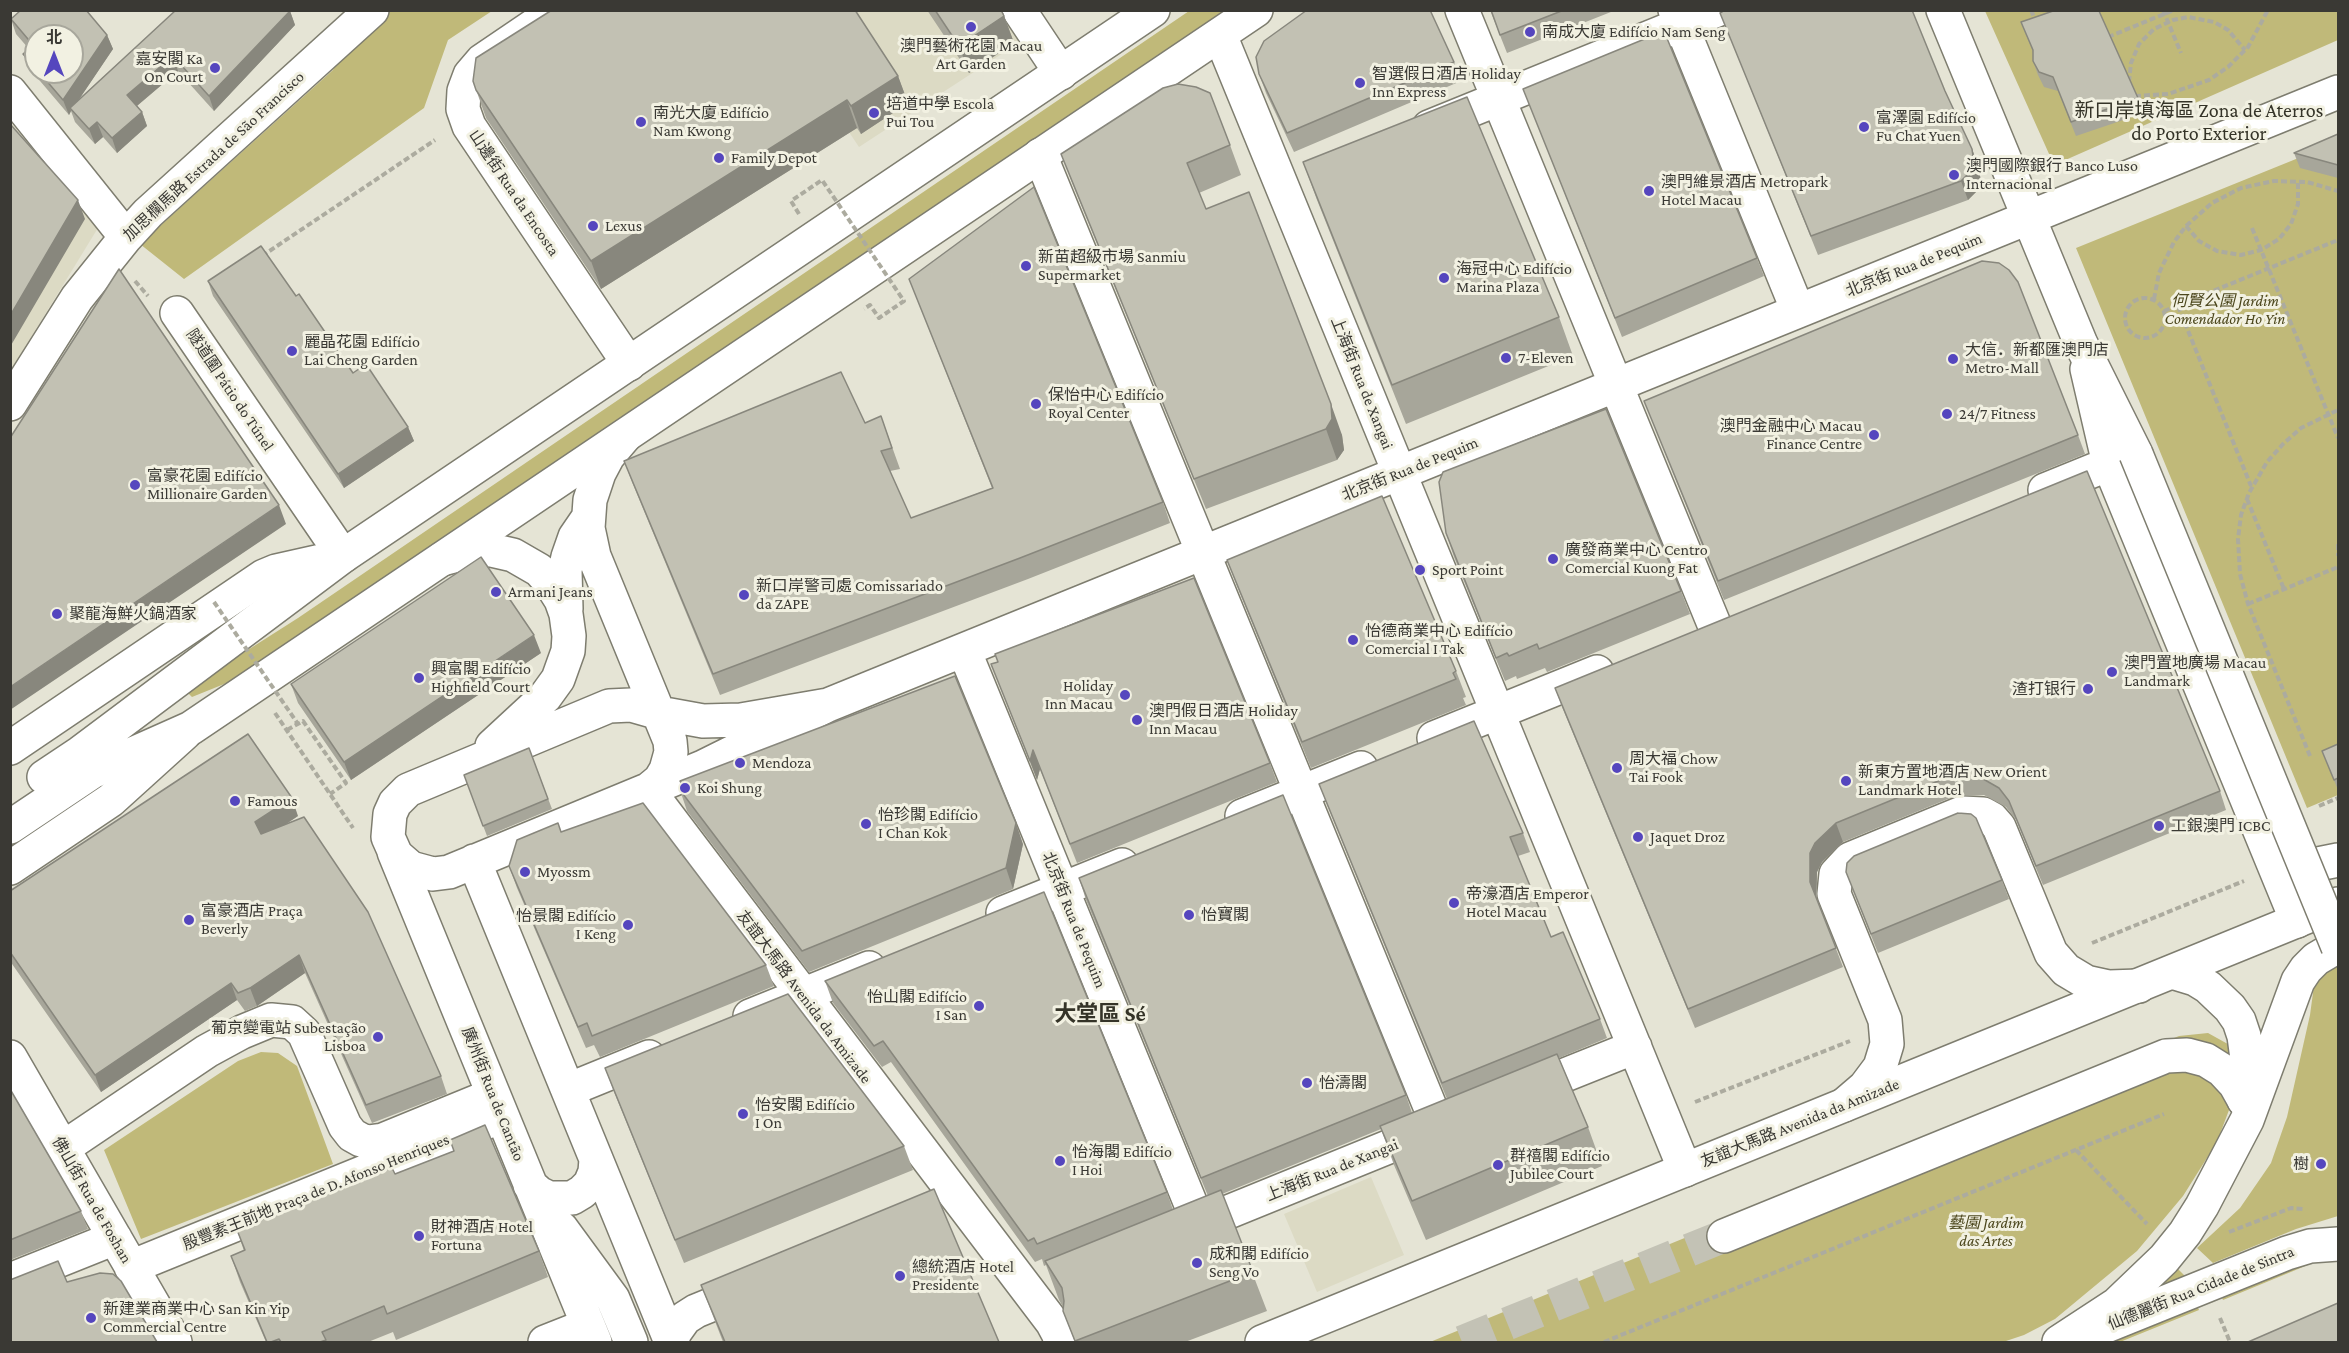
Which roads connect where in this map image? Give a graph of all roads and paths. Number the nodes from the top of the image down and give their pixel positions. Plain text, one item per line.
1 (372, 10) edge
2 (557, 10) edge
3 (1019, 10) edge
4 (1153, 10) edge
5 (1256, 10) edge
6 (1462, 10) edge
7 (1717, 10) edge
8 (1943, 10) edge
9 (2031, 10) edge
10 (2174, 10) edge
11 (2268, 10) edge
12 (2164, 12) edge
13 (1678, 18) edge
14 (2167, 22) junction
15 (2039, 30) edge
16 (1220, 35) junction
17 (2103, 39) edge
18 (2245, 50) junction
19 (2181, 53) dead end
20 (1061, 73) junction
21 (10, 92) edge
22 (2338, 92) edge
23 (1499, 99) junction
24 (466, 119) junction
25 (1401, 138) edge
26 (1040, 155) junction
27 (1314, 174) edge
28 (2298, 181) junction
29 (1282, 187) junction
30 (2338, 191) edge
31 (800, 214) dead end
32 (2029, 218) junction
33 (2186, 226) junction
34 (2252, 228) dead end
35 (126, 237) junction
36 (2338, 240) edge
37 (2262, 250) junction
38 (257, 260) edge
39 (2269, 269) junction
40 (2154, 299) junction
41 (2178, 306) junction
42 (864, 309) dead end
43 (1798, 311) junction
44 (2164, 311) junction
45 (177, 313) dead end
46 (629, 364) junction
47 (1616, 385) junction
48 (10, 404) edge
49 (2338, 410) edge
50 (2329, 414) junction
51 (634, 429) junction
52 (2338, 438) edge
53 (2123, 459) junction
54 (1399, 473) junction
55 (2252, 486) junction
56 (2247, 499) junction
57 (2022, 500) edge
58 (588, 518) junction
59 (2338, 544) edge
60 (1203, 553) junction
61 (343, 556) junction
62 (2338, 556) edge
63 (435, 563) junction
64 (2338, 567) edge
65 (2284, 589) junction
66 (214, 602) dead end
67 (2248, 604) junction
68 (566, 614) junction
69 (1682, 638) edge
70 (964, 650) junction
71 (1628, 660) edge
72 (255, 685) junction
73 (828, 705) junction
74 (659, 713) junction
75 (1497, 713) junction
76 (298, 724) junction
77 (191, 728) junction
78 (287, 730) junction
79 (10, 748) edge
80 (2310, 756) dead end
81 (478, 760) junction
82 (86, 763) junction
83 (648, 790) junction
84 (1301, 792) junction
85 (330, 794) junction
86 (10, 800) edge
87 (10, 828) edge
88 (1214, 828) edge
89 (2260, 830) junction
90 (355, 831) dead end
91 (391, 844) junction
92 (1149, 854) edge
93 (2338, 860) edge
94 (474, 861) junction
95 (10, 868) edge
96 (2275, 868) junction
97 (1062, 890) junction
98 (2338, 904) edge
99 (2297, 921) junction
100 (975, 925) edge
101 (2338, 946) edge
102 (900, 955) edge
103 (2055, 958) junction
104 (2172, 972) junction
105 (2139, 986) junction
106 (802, 995) junction
107 (728, 1025) edge
108 (1886, 1026) junction
109 (674, 1047) edge
110 (1635, 1047) junction
111 (10, 1057) edge
112 (1651, 1087) junction
113 (567, 1090) junction
114 (2244, 1100) junction
115 (1493, 1104) edge
116 (1844, 1105) junction
117 (498, 1106) junction
118 (2164, 1114) dead end
119 (63, 1148) junction
120 (2076, 1150) junction
121 (596, 1160) junction
122 (1685, 1170) junction
123 (2218, 1178) junction
124 (530, 1185) junction
125 (1199, 1224) junction
126 (1724, 1236) tunnel mouth
127 (115, 1238) junction
128 (1156, 1241) edge
129 (2338, 1244) edge
130 (2171, 1250) junction
131 (131, 1267) junction
132 (773, 1279) edge
133 (1061, 1279) edge
134 (10, 1280) edge
135 (1029, 1292) junction
136 (614, 1299) junction
137 (591, 1334) edge
138 (175, 1342) edge
139 (545, 1342) edge
140 (631, 1342) edge
141 (671, 1342) edge
142 (1060, 1342) edge
143 (1262, 1342) edge
144 (1604, 1342) edge
145 (2059, 1342) edge
146 (2066, 1342) edge

1 - 35 street, 加思欄馬路 Estrada de São Francisco
2 - 24 street, 山邊街 Rua da Encosta
3 - 20 street
4 - 20 street
5 - 16 street
6 - 23 street
7 - 13 street
8 - 32 street
9 - 15 path
10 - 12 path
11 - 18 path
12 - 14 path
12 - 17 path
13 - 23 street
13 - 43 street
14 - 18 path
14 - 18 path
14 - 19 path
16 - 26 street
16 - 29 street, 上海街 Rua de Xangai
20 - 46 street
21 - 35 street
22 - 32 street, 北京街 Rua de Pequim
23 - 25 street
23 - 47 street
24 - 38 path
24 - 46 street, 山邊街 Rua da Encosta
26 - 51 street
26 - 60 street
27 - 29 street
28 - 30 path
28 - 33 path
28 - 37 path
29 - 54 street, 上海街 Rua de Xangai
31 - 42 path, bridge
32 - 43 street, 北京街 Rua de Pequim
32 - 53 street
33 - 37 path
33 - 40 path
34 - 37 path
35 - 48 street, 加思欄馬路 Estrada de São Francisco
36 - 39 path
37 - 39 path
39 - 41 path
39 - 50 path
40 - 44 path
40 - 44 path
41 - 44 path
41 - 55 path
43 - 47 street, 北京街 Rua de Pequim
45 - 61 street, 隧道圍 Pátio do Túnel
46 - 61 street
47 - 54 street, 北京街 Rua de Pequim
47 - 69 street
49 - 50 path
50 - 52 path
50 - 55 path
51 - 58 street
51 - 63 street
53 - 57 street
53 - 89 street
53 - 101 street, bridge
54 - 60 street, 北京街 Rua de Pequim
54 - 75 street, 上海街 Rua de Xangai
55 - 56 path
56 - 65 path
56 - 67 path
58 - 68 street
58 - 74 street
59 - 62 path
60 - 70 street, 北京街 Rua de Pequim
60 - 84 street
61 - 79 street
61 - 82 street
63 - 68 street
63 - 72 street
64 - 65 path
65 - 67 path
66 - 76 path, bridge
67 - 80 path
68 - 81 street
70 - 73 street, 北京街 Rua de Pequim
70 - 97 street, 北京街 Rua de Pequim
71 - 75 street
72 - 77 street
72 - 78 path
73 - 74 street
73 - 83 street
74 - 81 street
74 - 83 street
75 - 84 street
75 - 110 street, 上海街 Rua de Xangai
76 - 78 path
76 - 85 path
77 - 82 street
77 - 95 street
78 - 85 path
81 - 91 street
82 - 86 street
82 - 87 street
83 - 94 street
83 - 106 street, 友誼大馬路 Avenida da Amizade
84 - 88 street
84 - 125 street, 上海街 Rua de Xangai
85 - 90 path
89 - 93 street
89 - 96 street
91 - 94 street
91 - 117 street, 廣州街 Rua de Cantão
92 - 97 street
94 - 113 street
96 - 99 street
96 - 103 path
97 - 100 street
97 - 125 street, 北京街 Rua de Pequim
98 - 99 street, 友誼大馬路 Avenida da Amizade
99 - 104 street, 友誼大馬路 Avenida da Amizade
101 - 123 street
102 - 106 street
103 - 105 street
103 - 108 street
104 - 105 street, 友誼大馬路 Avenida da Amizade
104 - 114 street
105 - 116 street, 友誼大馬路 Avenida da Amizade
106 - 107 street
106 - 135 street, 友誼大馬路 Avenida da Amizade
108 - 112 path
108 - 116 street
109 - 113 street
110 - 112 street, 上海街 Rua de Xangai
110 - 115 street
111 - 119 street, 佛山街 Rua de Foshan
112 - 122 street, 上海街 Rua de Xangai
113 - 121 street
114 - 123 street
114 - 126 street
116 - 122 street, 友誼大馬路 Avenida da Amizade
117 - 119 street, 殷豐素王前地 Praça de D. Afonso Henriques
117 - 124 street, 廣州街 Rua de Cantão
117 - 131 street, 殷豐素王前地 Praça de D. Afonso Henriques
118 - 120 path
119 - 127 street, 佛山街 Rua de Foshan
120 - 130 path
120 - 144 path
121 - 124 street
121 - 136 street
121 - 141 street
122 - 143 street, 友誼大馬路 Avenida da Amizade
123 - 130 street
124 - 136 street
124 - 137 street, 廣州街 Rua de Cantão
125 - 128 street, 上海街 Rua de Xangai
127 - 131 street, 佛山街 Rua de Foshan
127 - 134 street
129 - 146 street, 仙德麗街 Rua Cidade de Sintra
130 - 145 street
131 - 138 street, 佛山街 Rua de Foshan
132 - 141 street
133 - 135 street
135 - 142 street, 友誼大馬路 Avenida da Amizade
136 - 140 street
137 - 139 street

